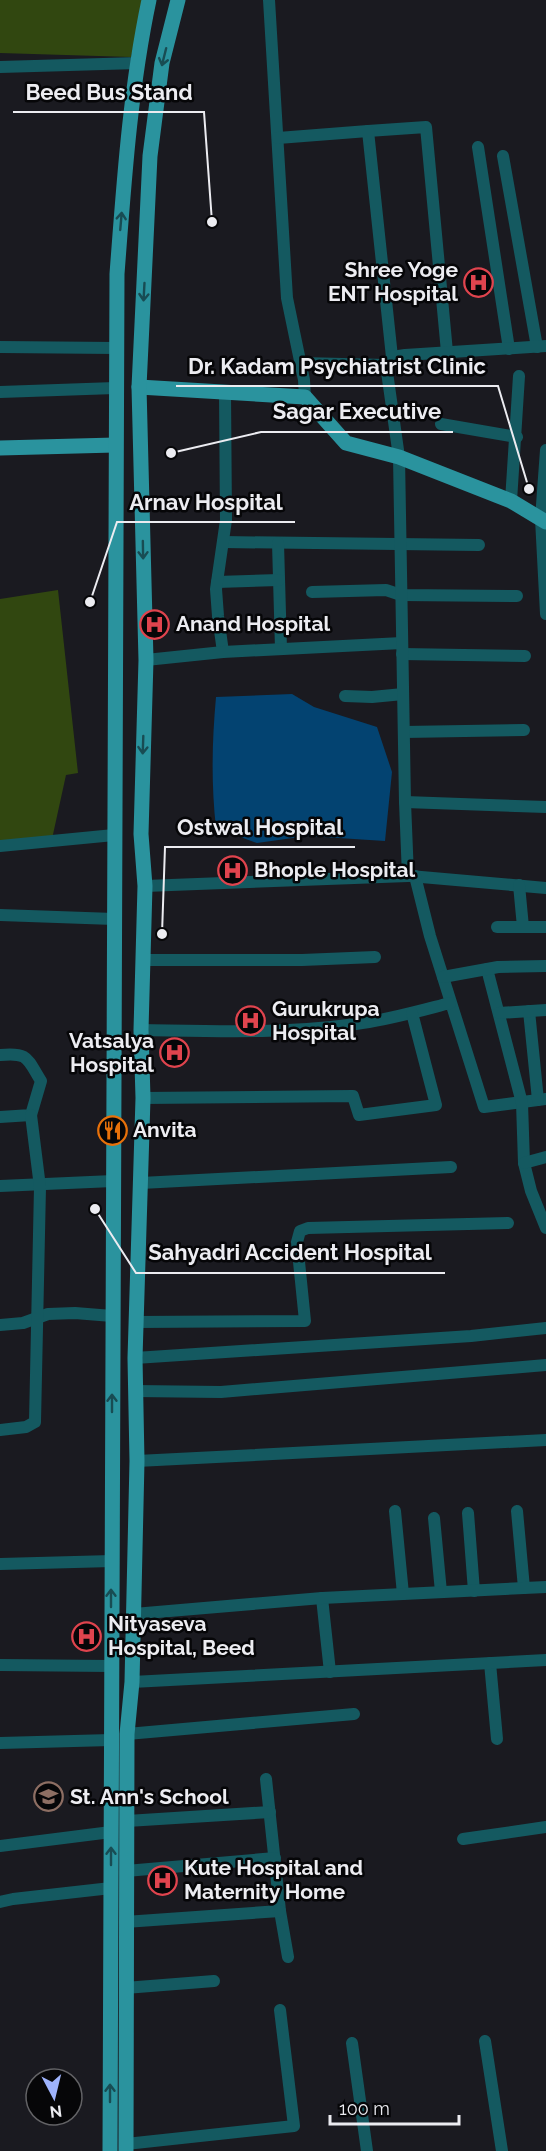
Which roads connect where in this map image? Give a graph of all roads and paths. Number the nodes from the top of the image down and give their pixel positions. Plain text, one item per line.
1 (149, 0) edge
2 (178, 0) edge
3 (269, 0) edge
4 (138, 63) junction
5 (0, 67) edge
6 (368, 131) junction
7 (278, 138) junction
8 (478, 147) dead end
9 (503, 156) dead end
10 (119, 252) junction
11 (145, 254) junction
12 (541, 346) edge
13 (0, 347) edge
14 (116, 348) junction
15 (509, 349) junction
16 (447, 352) junction
17 (389, 361) junction
18 (300, 363) junction
19 (519, 376) dead end
20 (139, 387) junction
21 (115, 388) junction
22 (0, 392) edge
23 (225, 392) junction
24 (305, 397) junction
25 (441, 424) dead end
26 (517, 437) junction
27 (115, 445) junction
28 (0, 448) edge
29 (546, 450) edge
30 (399, 457) junction
31 (512, 501) junction
32 (544, 520) edge
33 (223, 542) junction
34 (278, 543) junction
35 (400, 544) junction
36 (479, 545) dead end
37 (279, 580) junction
38 (217, 582) junction
39 (312, 592) dead end
40 (401, 595) junction
41 (517, 596) dead end
42 (546, 614) edge
43 (281, 649) junction
44 (402, 649) junction
45 (223, 652) junction
46 (525, 656) dead end
47 (146, 660) junction
48 (403, 694) junction
49 (345, 696) dead end
50 (525, 730) dead end
51 (404, 732) junction
52 (405, 802) junction
53 (546, 807) edge
54 (114, 835) junction
55 (0, 846) edge
56 (412, 876) junction
57 (519, 885) junction
58 (145, 886) junction
59 (546, 888) edge
60 (0, 915) edge
61 (114, 919) junction
62 (497, 927) dead end
63 (523, 927) junction
64 (546, 927) edge
65 (375, 957) dead end
66 (143, 960) junction
67 (546, 966) edge
68 (487, 969) junction
69 (442, 977) junction
70 (450, 1003) junction
71 (546, 1010) edge
72 (529, 1011) junction
73 (412, 1013) junction
74 (499, 1013) junction
75 (141, 1030) junction
76 (0, 1055) edge
77 (143, 1098) junction
78 (542, 1100) edge
79 (522, 1102) junction
80 (31, 1115) junction
81 (0, 1118) edge
82 (546, 1157) edge
83 (524, 1163) junction
84 (451, 1167) dead end
85 (113, 1181) junction
86 (141, 1183) junction
87 (40, 1185) junction
88 (0, 1186) edge
89 (508, 1223) dead end
90 (546, 1228) edge
91 (112, 1316) junction
92 (38, 1318) junction
93 (137, 1322) junction
94 (0, 1325) edge
95 (546, 1328) edge
96 (135, 1358) junction
97 (546, 1365) edge
98 (135, 1391) junction
99 (0, 1430) edge
100 (546, 1440) edge
101 (137, 1461) junction
102 (394, 1511) dead end
103 (517, 1511) dead end
104 (468, 1513) dead end
105 (434, 1518) dead end
106 (112, 1561) junction
107 (0, 1564) edge
108 (546, 1587) edge
109 (524, 1588) junction
110 (474, 1591) junction
111 (441, 1592) junction
112 (403, 1594) junction
113 (321, 1598) junction
114 (134, 1614) junction
115 (546, 1660) edge
116 (489, 1663) junction
117 (0, 1665) edge
118 (111, 1666) junction
119 (330, 1672) junction
120 (132, 1682) junction
121 (354, 1714) dead end
122 (127, 1734) junction
123 (497, 1738) dead end
124 (111, 1740) junction
125 (0, 1743) edge
126 (267, 1779) dead end
127 (270, 1812) junction
128 (126, 1821) junction
129 (546, 1827) edge
130 (111, 1832) junction
131 (463, 1839) dead end
132 (0, 1846) edge
133 (275, 1858) junction
134 (126, 1871) junction
135 (111, 1888) junction
136 (0, 1902) edge
137 (280, 1911) junction
138 (125, 1922) junction
139 (288, 1957) dead end
140 (214, 1981) dead end
141 (125, 1988) junction
142 (280, 2010) dead end
143 (485, 2041) dead end
144 (352, 2043) dead end
145 (126, 2148) edge
146 (110, 2151) edge
147 (367, 2151) edge
148 (502, 2151) edge

1 - 4 main road
2 -> 11 main road
3 - 7 street
4 - 5 street
10 -> 4 main road
6 - 7 street
6 - 16 street
6 - 17 street
7 - 18 street
8 - 15 street
9 - 12 street
10 - 11 main road
10 - 14 main road
11 -> 20 main road
12 - 15 street
13 - 14 street
14 - 21 main road
15 - 16 street
16 - 17 street
17 - 18 street
17 - 30 street
18 - 24 street
19 - 26 street
20 - 23 main road
20 -> 47 main road
21 - 22 street
21 - 27 main road
23 - 24 main road
23 - 33 street
24 - 30 main road
25 - 26 street
26 - 31 street
27 - 28 main road
27 - 54 main road
29 - 32 street
30 - 31 main road
30 - 35 street
31 - 32 main road
32 - 42 street
33 - 34 street
33 - 38 street
34 - 35 street
34 - 37 street
35 - 36 street
35 - 40 street
37 - 38 street
37 - 43 street
38 - 45 street
39 - 40 street
40 - 41 street
40 - 44 street
43 - 44 street
43 - 45 street
44 - 46 street
44 - 48 street
45 - 47 street
47 -> 58 main road
48 - 49 street
48 - 51 street
50 - 51 street
51 - 52 street
52 - 53 street
52 - 56 street
54 - 55 street
54 - 61 main road
56 - 57 street
56 - 58 street
56 - 69 street
57 - 59 street
57 - 63 street
58 - 66 main road
60 - 61 street
61 - 85 main road
62 - 63 street
63 - 64 street
65 - 66 street
66 - 75 main road
67 - 68 street
68 - 69 street
68 - 74 street
69 - 70 street
70 - 73 street
70 - 79 street
71 - 72 street
72 - 74 street
72 - 78 street
73 - 75 street
73 - 77 street
74 - 79 street
75 - 77 main road
76 - 80 street
77 - 86 main road
78 - 79 street
79 - 83 street
80 - 81 street
80 - 87 street
82 - 83 street
83 - 90 street
84 - 86 street
85 - 87 street
85 - 91 main road
86 - 93 main road
87 - 88 street
87 - 92 street
89 - 93 street
91 - 92 street
106 -> 91 main road
92 - 94 street
92 - 99 street
93 - 96 main road
95 - 96 street
96 - 98 main road
97 - 98 street
98 - 101 main road
100 - 101 street
101 - 114 main road
102 - 112 street
103 - 109 street
104 - 110 street
105 - 111 street
106 - 107 street
118 -> 106 main road
108 - 109 street
109 - 110 street
110 - 111 street
111 - 112 street
112 - 113 street
113 - 114 street
113 - 119 street
114 - 120 main road
115 - 116 street
116 - 119 street
116 - 123 street
117 - 118 street
118 - 124 main road
119 - 120 street
120 - 122 main road
121 - 122 street
122 - 128 main road
124 - 125 street
124 - 130 main road
126 - 127 street
127 - 128 street
127 - 133 street
128 - 134 main road
129 - 131 street
130 - 132 street
135 -> 130 main road
133 - 134 street
133 - 137 street
134 - 138 main road
135 - 136 street
146 -> 135 main road
137 - 138 street
137 - 139 street
138 - 141 main road
140 - 141 street
141 - 145 main road
142 - 145 street
143 - 148 street
144 - 147 street

